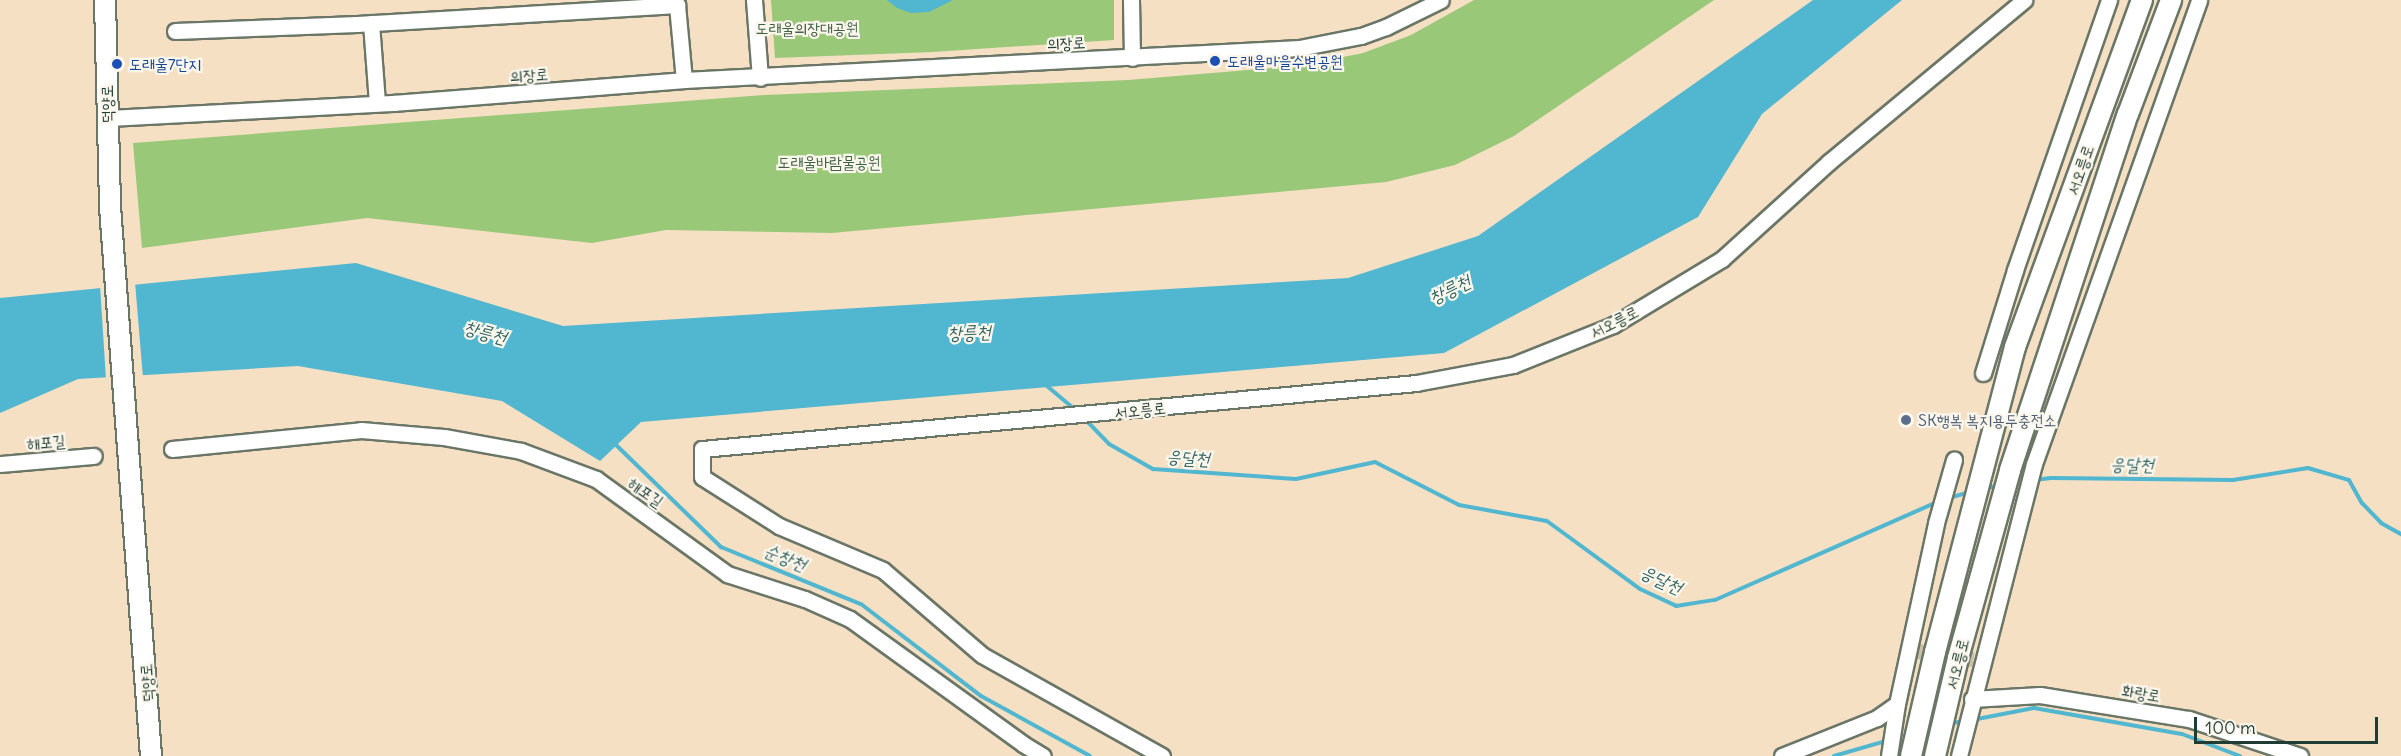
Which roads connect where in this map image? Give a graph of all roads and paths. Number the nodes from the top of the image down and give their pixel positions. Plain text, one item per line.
1 (105, 0) edge
2 (754, 0) edge
3 (1131, 0) edge
4 (1441, 0) edge
5 (2024, 0) edge
6 (2109, 0) edge
7 (2142, 0) edge
8 (2171, 0) edge
9 (2199, 0) edge
10 (372, 23) junction
11 (175, 31) dead end
12 (1132, 58) junction
13 (760, 78) junction
14 (684, 80) junction
15 (377, 103) junction
16 (106, 118) junction
17 (1983, 373) dead end
18 (172, 449) dead end
19 (94, 456) dead end
20 (1954, 460) dead end
21 (0, 464) edge
22 (1971, 703) junction
23 (1897, 704) junction
24 (1912, 750) edge
25 (1936, 753) edge
26 (151, 756) edge
27 (1043, 756) edge
28 (1162, 756) edge
29 (1782, 756) edge
30 (1889, 756) edge
31 (1959, 756) edge
32 (2300, 756) edge

1 - 16 main road, 덕양로
2 - 13 street
3 - 12 street
4 - 12 street, 의장로
5 - 28 street, 서오릉로
6 - 17 street
7 - 24 main road, 서오릉로
8 - 25 main road, 서오릉로
9 - 22 street
10 - 11 street
10 - 14 street
10 - 15 street
12 - 13 street, 의장로
13 - 14 street, 의장로
14 - 15 street, 의장로
15 - 16 street, 의장로
16 - 26 main road, 덕양로
18 - 27 street, 해포길
19 - 21 street, 해포길
20 - 23 street
22 - 31 street
22 - 32 street, 화랑로
23 - 29 street
23 - 30 street

